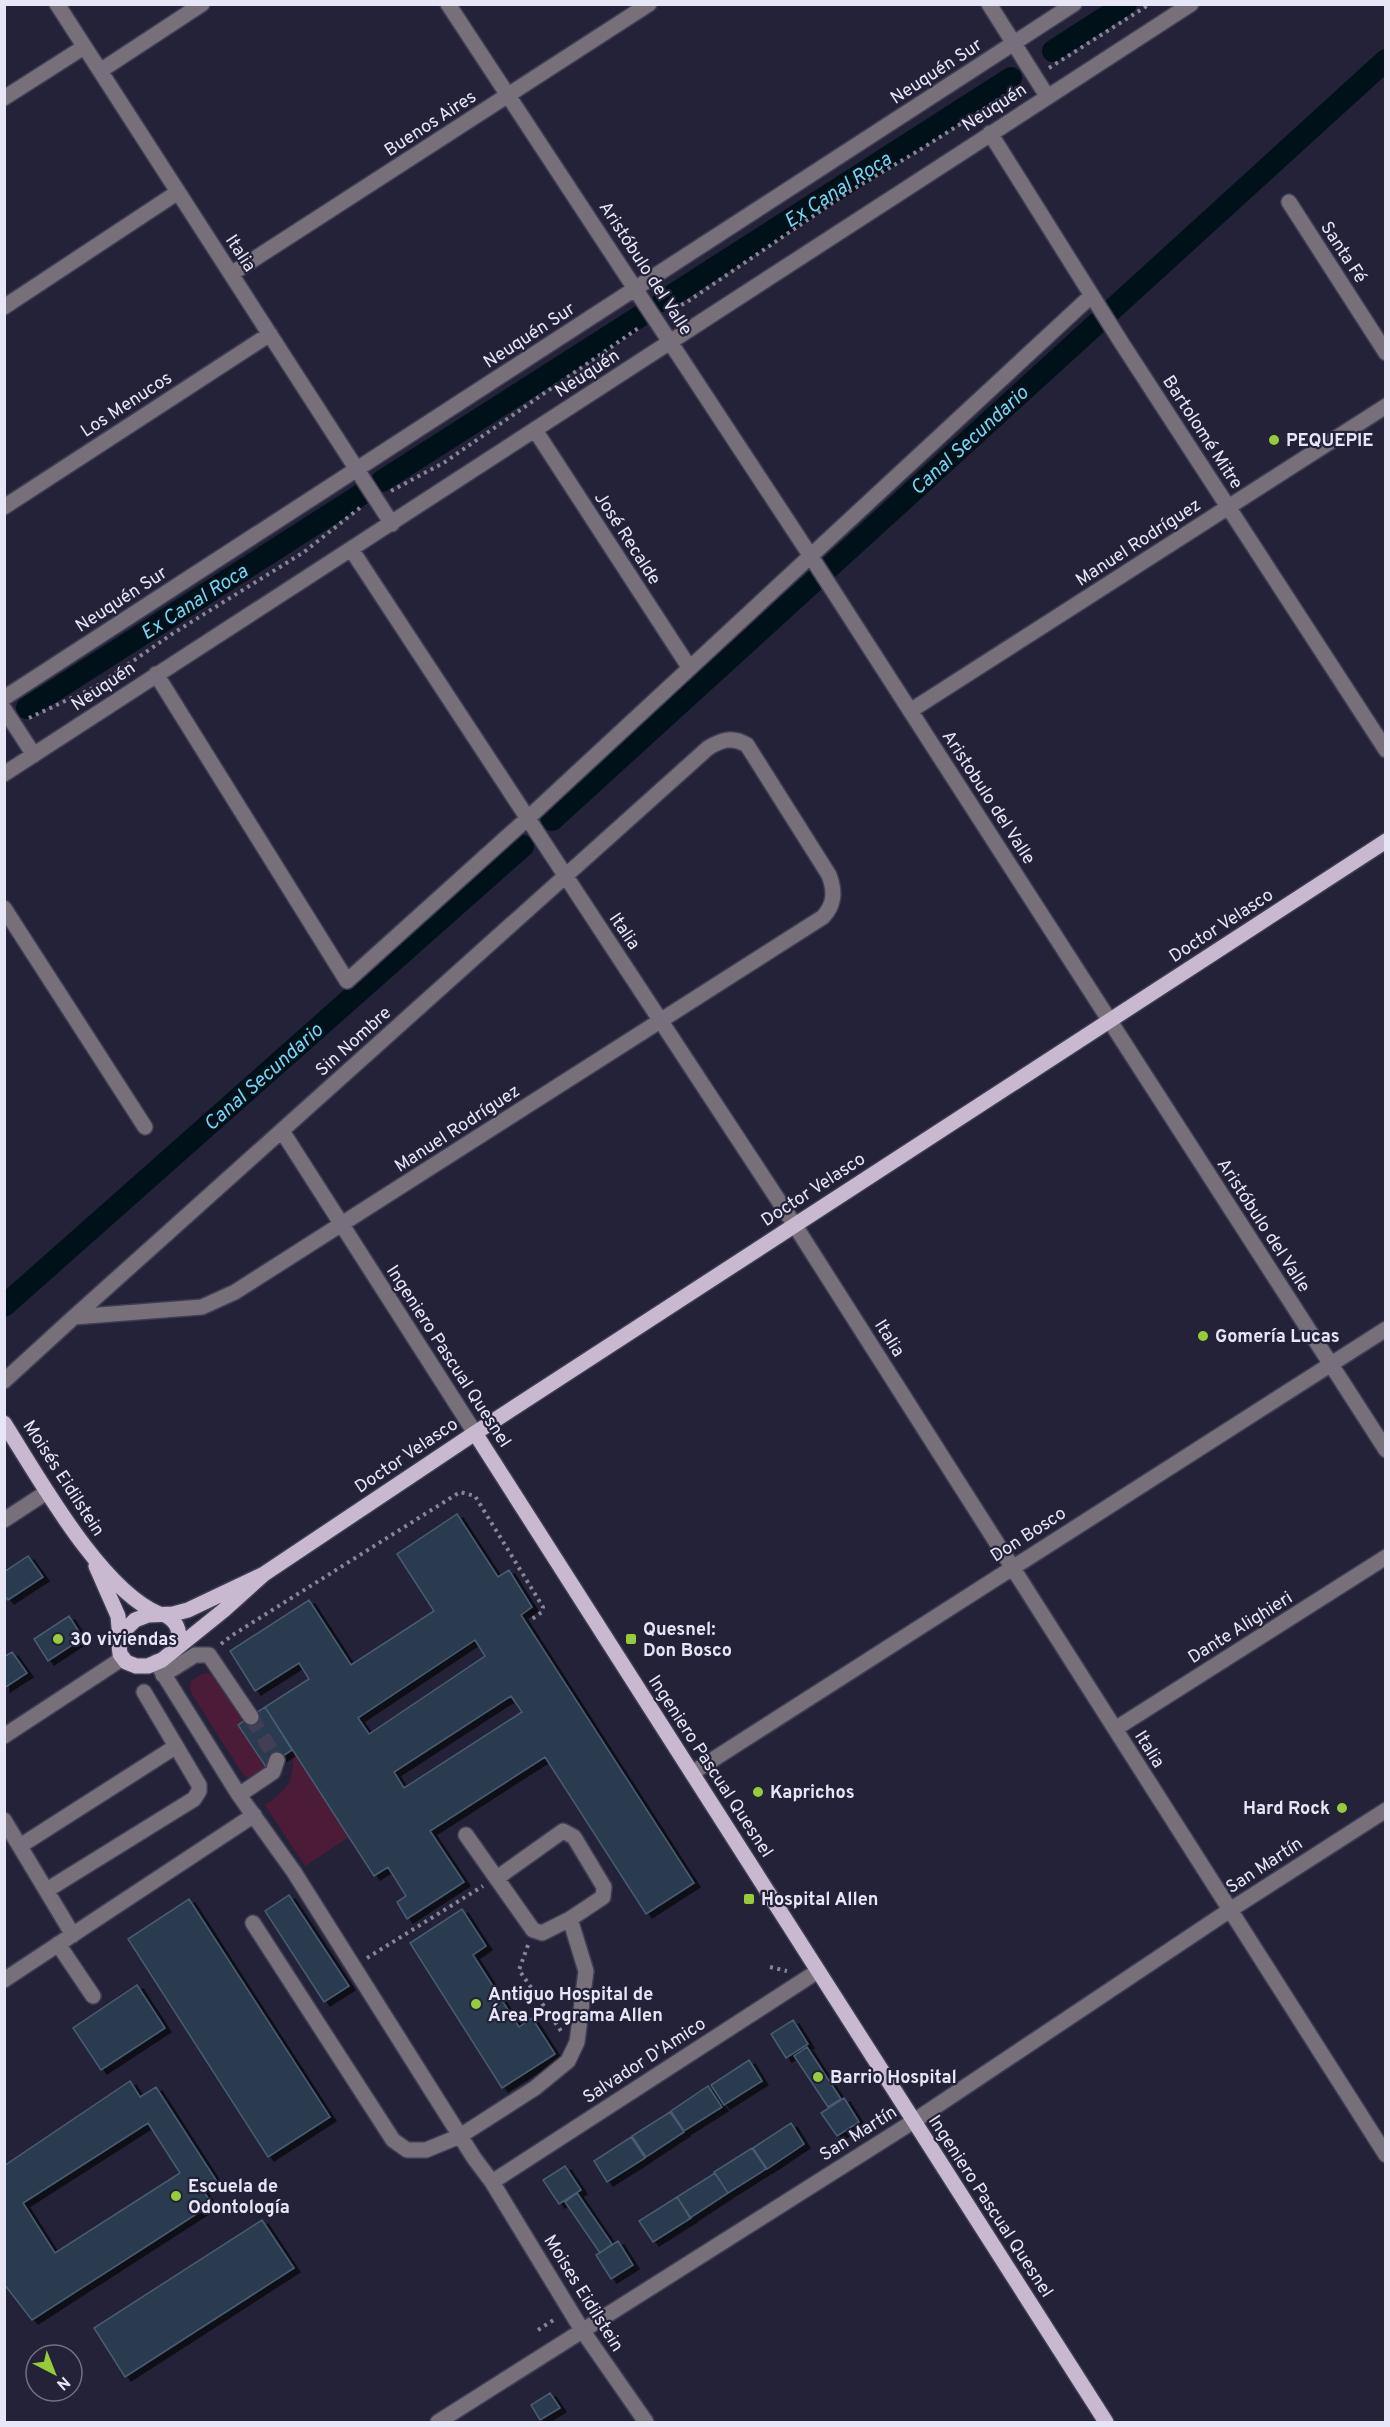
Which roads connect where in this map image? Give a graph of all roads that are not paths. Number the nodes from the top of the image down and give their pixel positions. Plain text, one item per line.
1 (57, 4) edge
2 (202, 4) edge
3 (448, 4) edge
4 (649, 4) edge
5 (989, 4) edge
6 (1074, 4) edge
7 (1191, 4) edge
8 (1014, 44) junction
9 (84, 47) junction
10 (100, 71) junction
11 (508, 96) junction
12 (1047, 96) junction
13 (4, 98) edge
14 (990, 133) junction
15 (178, 192) junction
16 (1289, 202) dead end
17 (231, 274) junction
18 (636, 289) junction
19 (1091, 296) junction
20 (4, 307) edge
21 (270, 334) junction
22 (671, 342) junction
23 (1386, 353) edge
24 (1386, 406) edge
25 (535, 430) junction
26 (357, 470) junction
27 (4, 507) edge
28 (1228, 507) junction
29 (392, 524) junction
30 (351, 549) junction
31 (810, 555) junction
32 (836, 596) joint
33 (689, 667) junction
34 (156, 674) junction
35 (4, 698) edge
36 (4, 709) edge
37 (910, 711) junction
38 (1386, 750) edge
39 (34, 755) junction
40 (4, 774) edge
41 (528, 818) junction
42 (1386, 841) edge
43 (566, 877) junction
44 (833, 902) joint
45 (4, 908) edge
46 (1110, 1020) junction
47 (661, 1021) junction
48 (146, 1127) dead end
49 (282, 1131) junction
50 (794, 1224) junction
51 (342, 1225) junction
52 (74, 1317) junction
53 (1386, 1329) edge
54 (1330, 1364) junction
55 (4, 1381) edge
56 (4, 1424) edge
57 (475, 1433) junction
58 (1386, 1450) edge
59 (47, 1492) junction
60 (4, 1520) edge
61 (91, 1555) junction
62 (1386, 1557) edge
63 (1012, 1568) junction
64 (264, 1574) junction
65 (162, 1614) junction
66 (120, 1639) junction
67 (172, 1650) junction
68 (123, 1658) junction
69 (160, 1669) junction
70 (144, 1692) dead end
71 (251, 1717) tunnel mouth
72 (1115, 1729) junction
73 (4, 1736) edge
74 (175, 1747) junction
75 (277, 1760) dead end
76 (692, 1773) junction
77 (239, 1795) junction
78 (1386, 1810) edge
79 (254, 1815) junction
80 (4, 1820) edge
81 (466, 1834) dead end
82 (20, 1846) junction
83 (497, 1878) junction
84 (47, 1890) junction
85 (1230, 1910) junction
86 (570, 1919) junction
87 (253, 1923) dead end
88 (73, 1935) junction
89 (58, 1944) junction
90 (818, 1971) junction
91 (4, 1980) edge
92 (93, 1996) dead end
93 (914, 2121) junction
94 (460, 2136) junction
95 (1386, 2155) edge
96 (492, 2181) junction
97 (582, 2330) junction
98 (438, 2422) edge
99 (646, 2422) edge
100 (1106, 2422) edge

1 - 9 street, Italia
2 - 10 street
3 - 11 street, Aristóbulo del Valle
4 - 11 street, Buenos Aires
5 - 8 street
6 - 8 street, Neuquén Sur
7 - 12 street, Neuquén
8 - 12 street
8 - 18 street, Neuquén Sur
9 - 10 street, Italia
9 - 13 street
10 - 15 street, Italia
11 - 17 street, Buenos Aires
11 - 18 street, Aristóbulo del Valle
12 - 14 street, Neuquén
14 - 19 street, Bartolomé Mitre
14 - 22 street, Neuquén
15 - 17 street, Italia
15 - 20 street
16 - 23 street, Santa Fé
17 - 21 street, Italia
18 - 22 street, Aristóbulo del Valle
18 - 26 street, Neuquén Sur
19 - 28 street, Bartolomé Mitre
19 - 31 street
21 - 26 street, Italia
21 - 27 street, Los Menucos
22 - 25 street, Neuquén
22 - 31 street, Aristóbulo del Valle
24 - 28 street, Manuel Rodríguez
25 - 29 street, Neuquén
25 - 33 street, José Recalde
26 - 29 street, Italia
26 - 35 street, Neuquén Sur
28 - 37 street, Manuel Rodríguez
28 - 38 street, Bartolomé Mitre
29 - 30 street, Neuquén
30 - 34 street, Neuquén
30 - 41 street, Italia
31 - 32 street, Aristóbulo del Valle
31 - 33 street
32 - 37 street, Aristobulo del Valle
33 - 41 street
34 - 39 street, Neuquén
34 - 41 street
36 - 39 street
37 - 46 street, Aristobulo del Valle
39 - 40 street, Neuquén
41 - 43 street, Italia
42 - 46 main road, Doctor Velasco
43 - 44 street, Sin Nombre
43 - 47 street, Italia
43 - 49 street, Sin Nombre
44 - 47 street, Manuel Rodríguez
45 - 48 street
46 - 50 main road, Doctor Velasco
46 - 54 street, Aristóbulo del Valle
47 - 50 street, Italia
47 - 51 street, Manuel Rodríguez
49 - 51 street, Ingeniero Pascual Quesnel
49 - 52 street, Sin Nombre
50 - 57 main road, Doctor Velasco
50 - 63 street, Italia
51 - 52 street, Manuel Rodríguez
51 - 57 street, Ingeniero Pascual Quesnel
52 - 55 street, Sin Nombre
53 - 54 street, Don Bosco
54 - 58 street, Aristóbulo del Valle
54 - 63 street, Don Bosco
56 - 59 main road, Moisés Eidilstein
57 - 64 main road, Doctor Velasco
57 - 76 main road, Ingeniero Pascual Quesnel
59 - 60 street
59 - 61 main road, Moisés Eidilstein
61 - 65 main road, Moisés Eidilstein
61 - 66 main road, Moisés Eidilstein
62 - 72 street, Dante Alighieri
63 - 72 street, Italia
63 - 76 street, Don Bosco
64 - 65 main road, Doctor Velasco
64 - 67 main road, Doctor Velasco
65 - 66 main road, Doctor Velasco
65 - 67 main road
66 - 68 main road
67 - 69 main road, Doctor Velasco
68 - 69 main road
68 - 73 street
69 - 71 street
69 - 77 street, Moises Eidilstein
70 - 74 street
72 - 85 street, Italia
74 - 82 street
74 - 84 street
75 - 77 street
76 - 90 main road, Ingeniero Pascual Quesnel
77 - 79 street, Moises Eidilstein
78 - 85 street, San Martín
79 - 88 street
79 - 94 street, Moises Eidilstein
80 - 82 street
81 - 83 street
82 - 84 street
83 - 86 street
83 - 86 street
84 - 88 street
85 - 93 street, San Martín
85 - 95 street, Italia
86 - 94 street
87 - 94 street
88 - 89 street
89 - 91 street
89 - 92 street
90 - 93 main road, Ingeniero Pascual Quesnel
90 - 96 street, Salvador D'Amico
93 - 97 street, San Martín
93 - 100 main road, Ingeniero Pascual Quesnel
94 - 96 street, Moises Eidilstein
96 - 97 street, Moises Eidilstein
97 - 98 street, San Martín
97 - 99 street, Moises Eidilstein

